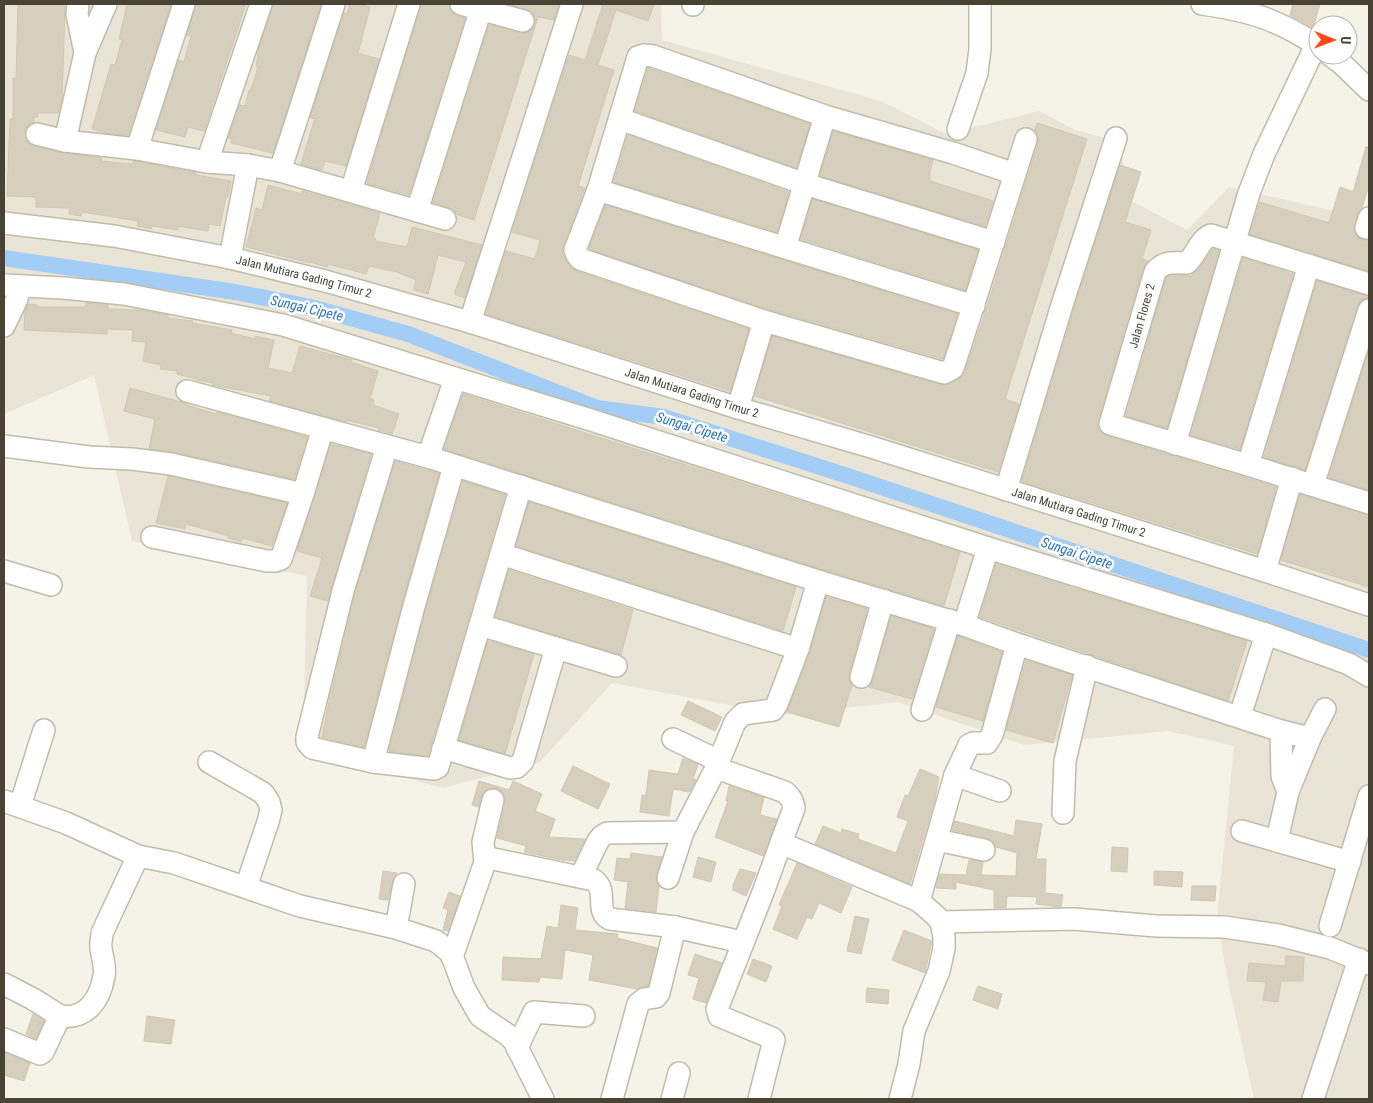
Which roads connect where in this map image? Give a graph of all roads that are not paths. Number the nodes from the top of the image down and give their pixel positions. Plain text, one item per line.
1 (78, 4) edge
2 (106, 4) edge
3 (184, 4) edge
4 (261, 4) edge
5 (334, 4) edge
6 (409, 4) edge
7 (572, 4) edge
8 (980, 4) edge
9 (1202, 4) edge
10 (1227, 5) edge
11 (471, 7) edge
12 (523, 21) dead end
13 (1308, 39) edge
14 (85, 53) junction
15 (1313, 65) edge
16 (1343, 65) edge
17 (1369, 90) edge
18 (825, 116) junction
19 (620, 119) junction
20 (958, 129) dead end
21 (37, 134) dead end
22 (1116, 138) dead end
23 (1026, 139) dead end
24 (65, 140) junction
25 (137, 149) junction
26 (207, 162) junction
27 (248, 165) junction
28 (280, 171) junction
29 (1015, 174) junction
30 (805, 184) junction
31 (598, 190) junction
32 (351, 191) junction
33 (417, 211) junction
34 (445, 219) dead end
35 (4, 224) edge
36 (994, 242) junction
37 (1234, 242) junction
38 (785, 248) junction
39 (230, 258) junction
40 (1309, 265) junction
41 (1369, 284) edge
42 (12, 286) edge
43 (974, 306) junction
44 (1369, 310) edge
45 (764, 321) junction
46 (470, 322) junction
47 (4, 326) edge
48 (454, 379) junction
49 (187, 391) dead end
50 (738, 408) junction
51 (323, 428) junction
52 (1175, 444) junction
53 (4, 446) edge
54 (387, 446) junction
55 (428, 457) junction
56 (1248, 464) junction
57 (454, 466) junction
58 (1292, 478) junction
59 (1313, 485) junction
60 (521, 486) junction
61 (1006, 490) junction
62 (303, 494) junction
63 (1369, 503) edge
64 (152, 537) dead end
65 (988, 548) junction
66 (501, 554) junction
67 (4, 571) edge
68 (1265, 571) junction
69 (818, 581) junction
70 (51, 585) dead end
71 (883, 600) junction
72 (1369, 605) edge
73 (957, 623) junction
74 (480, 626) junction
75 (1266, 634) junction
76 (1018, 644) junction
77 (556, 648) junction
78 (798, 649) junction
79 (616, 666) dead end
80 (1087, 666) junction
81 (1369, 676) edge
82 (861, 678) dead end
83 (1325, 709) dead end
84 (922, 710) dead end
85 (1240, 716) junction
86 (44, 730) dead end
87 (1281, 731) junction
88 (1310, 738) junction
89 (673, 739) dead end
90 (444, 748) junction
91 (209, 762) dead end
92 (373, 762) junction
93 (718, 764) junction
94 (955, 775) junction
95 (1000, 790) dead end
96 (1288, 792) junction
97 (1369, 796) edge
98 (493, 800) dead end
99 (12, 803) edge
100 (1063, 813) dead end
101 (1242, 831) dead end
102 (683, 832) junction
103 (937, 840) junction
104 (1277, 840) junction
105 (781, 843) junction
106 (984, 850) dead end
107 (138, 856) junction
108 (485, 862) junction
109 (1350, 862) junction
110 (581, 876) junction
111 (668, 878) dead end
112 (404, 884) dead end
113 (246, 887) junction
114 (919, 900) junction
115 (941, 922) junction
116 (1330, 926) dead end
117 (675, 927) junction
118 (396, 928) junction
119 (742, 942) junction
120 (452, 957) junction
121 (1364, 962) edge
122 (4, 984) edge
123 (60, 1016) junction
124 (584, 1016) dead end
125 (4, 1039) edge
126 (517, 1048) junction
127 (679, 1073) dead end
128 (543, 1099) edge
129 (612, 1099) edge
130 (672, 1099) edge
131 (760, 1099) edge
132 (900, 1099) edge
133 (1313, 1099) edge

1 - 14 street
2 - 14 street
3 - 25 street
4 - 26 street
5 - 28 street
6 - 32 street
7 - 46 street
8 - 20 street
9 - 10 street
10 - 13 street
11 - 12 street
11 - 33 street
14 - 24 street
15 - 37 street
16 - 17 street
18 - 19 street
18 - 29 street
18 - 30 street
19 - 30 street
19 - 31 street
21 - 24 street
22 - 61 street
23 - 29 street
24 - 25 street
25 - 26 street
26 - 27 street
27 - 28 street
27 - 39 street
28 - 32 street
29 - 36 street
30 - 36 street
30 - 38 street
31 - 38 street
31 - 45 street
32 - 33 street
33 - 34 street
35 - 39 street, Jalan Mutiara Gading Timur 2
36 - 43 street
37 - 40 street
37 - 52 street
37 - 52 street, Jalan Flores 2
38 - 43 street
39 - 46 street, Jalan Mutiara Gading Timur 2
40 - 41 street
40 - 56 street
42 - 47 street
42 - 48 street
43 - 45 street
44 - 59 street
45 - 50 street
46 - 50 street, Jalan Mutiara Gading Timur 2
48 - 55 street
48 - 65 street
49 - 51 street
50 - 61 street, Jalan Mutiara Gading Timur 2
51 - 54 street
51 - 62 street
52 - 56 street
53 - 62 street
54 - 55 street
54 - 92 street
55 - 57 street
56 - 58 street
57 - 60 street
57 - 92 street
58 - 59 street
58 - 68 street
59 - 63 street
60 - 66 street
60 - 69 street
61 - 68 street, Jalan Mutiara Gading Timur 2
62 - 64 street
65 - 73 street
65 - 75 street
66 - 74 street
66 - 78 street
67 - 70 street
68 - 72 street, Jalan Mutiara Gading Timur 2
69 - 71 street
69 - 78 street
71 - 73 street
71 - 82 street
73 - 76 street
73 - 84 street
74 - 77 street
74 - 90 street
75 - 81 street
75 - 85 street
76 - 80 street
76 - 94 street
77 - 79 street
77 - 90 street
78 - 93 street
80 - 85 street
80 - 100 street
83 - 88 street
85 - 87 street
86 - 99 street
87 - 88 street
87 - 96 street
88 - 96 street
89 - 93 street
90 - 92 street
91 - 113 street
93 - 102 street
93 - 105 street
94 - 95 street
94 - 103 street
96 - 104 street
97 - 109 street
98 - 108 street
99 - 107 street
101 - 104 street
102 - 110 street
102 - 111 street
103 - 106 street
103 - 114 street
104 - 109 street
105 - 114 street
105 - 119 street
107 - 113 street
107 - 123 street
108 - 110 street
108 - 120 street
109 - 116 street
110 - 117 street
112 - 118 street
113 - 118 street
114 - 115 street
115 - 121 street
115 - 132 street
117 - 119 street
117 - 129 street
118 - 120 street
119 - 131 street
120 - 126 street
121 - 133 street
122 - 123 street
123 - 125 street
124 - 126 street
126 - 128 street
127 - 130 street

